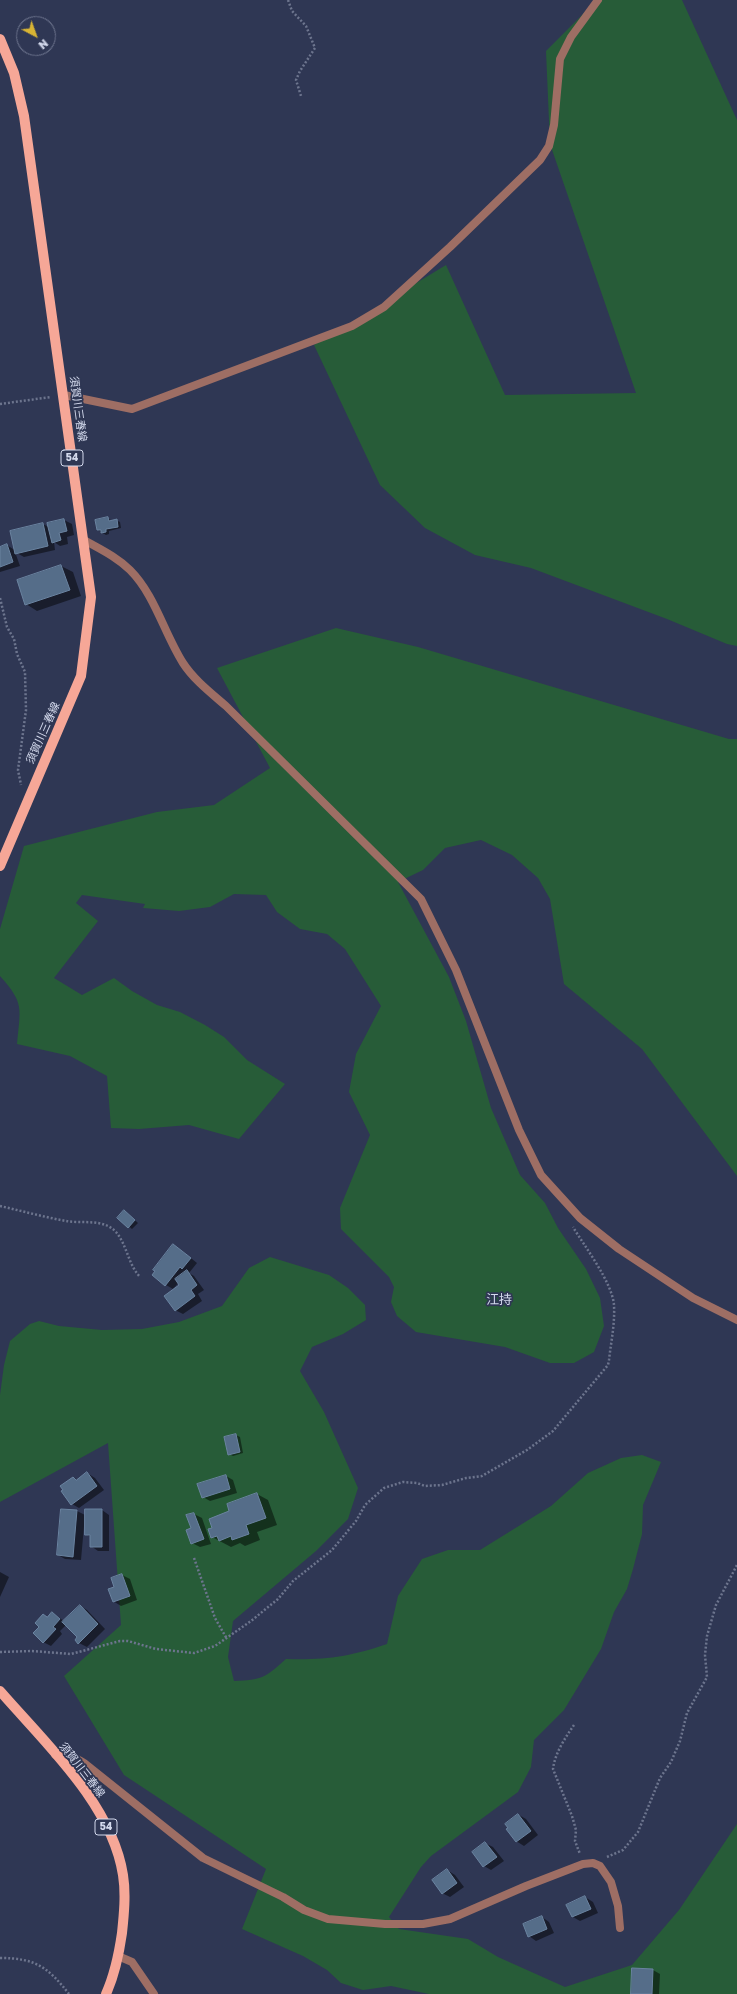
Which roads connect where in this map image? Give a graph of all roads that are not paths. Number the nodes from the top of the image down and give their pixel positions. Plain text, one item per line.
1 (598, 0) edge
2 (0, 38) edge
3 (64, 395) junction
4 (84, 540) junction
5 (0, 866) edge
6 (737, 1320) edge
7 (0, 1691) edge
8 (55, 1755) junction
9 (620, 1928) dead end
10 (118, 1956) junction
11 (106, 1994) edge
12 (154, 1994) edge

1 - 3 street
2 - 3 main road, 須賀川三春線 / 54
3 - 4 main road, 須賀川三春線 / 54
4 - 5 main road, 須賀川三春線 / 54
4 - 6 street
7 - 8 main road, 須賀川三春線 / 54
8 - 9 street
8 - 10 main road, 須賀川三春線 / 54
10 - 11 main road, 須賀川三春線 / 54
10 - 12 street

